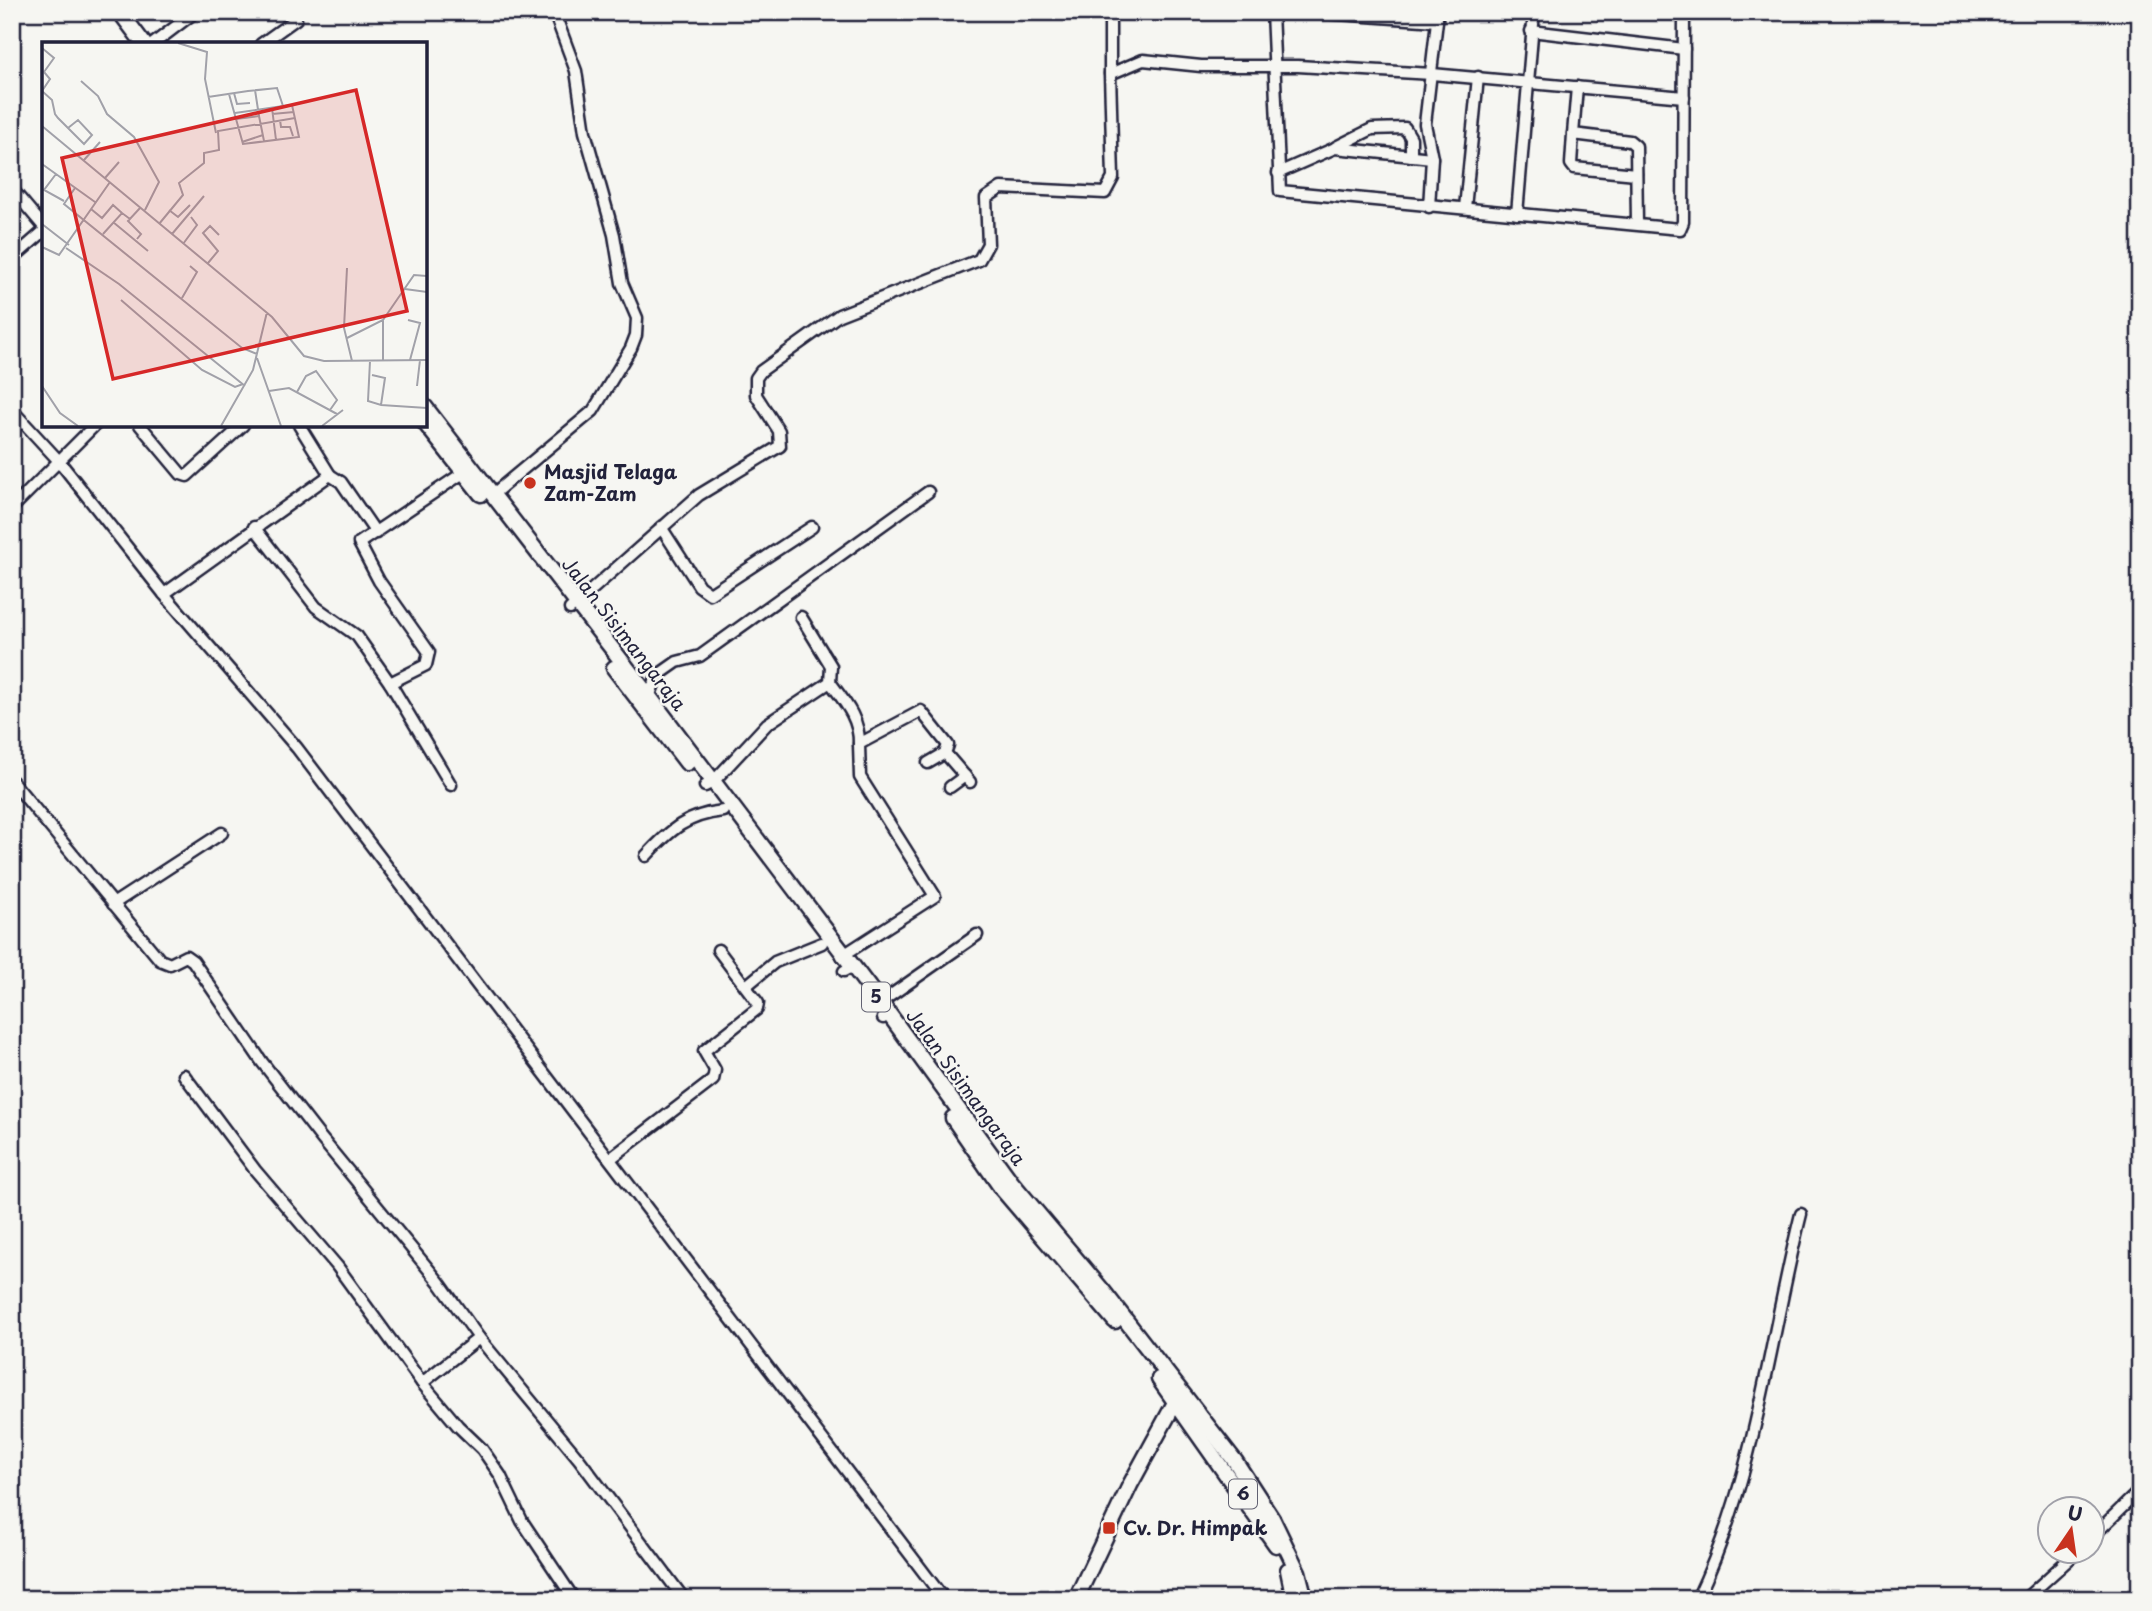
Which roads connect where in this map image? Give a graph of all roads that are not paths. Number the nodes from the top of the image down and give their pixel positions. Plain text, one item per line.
1 (113, 12) edge
2 (120, 12) edge
3 (195, 12) edge
4 (554, 12) edge
5 (1110, 12) edge
6 (1272, 12) edge
7 (1308, 12) edge
8 (1534, 12) edge
9 (1684, 12) edge
10 (1437, 17) edge
11 (296, 19) dead end
12 (1531, 31) junction
13 (135, 42) edge
14 (142, 42) edge
15 (156, 42) edge
16 (264, 42) edge
17 (1684, 49) junction
18 (1275, 66) junction
19 (1110, 74) junction
20 (1432, 74) junction
21 (1478, 77) junction
22 (1527, 83) junction
23 (1577, 87) junction
24 (1684, 97) junction
25 (1573, 134) junction
26 (1335, 148) junction
27 (1411, 156) junction
28 (1432, 158) junction
29 (1278, 173) junction
30 (1636, 174) junction
31 (12, 189) edge
32 (1429, 207) junction
33 (1465, 208) junction
34 (1517, 214) junction
35 (1637, 223) junction
36 (42, 226) edge
37 (42, 231) edge
38 (12, 259) edge
39 (427, 410) edge
40 (12, 411) edge
41 (427, 426) edge
42 (93, 427) edge
43 (142, 427) edge
44 (241, 427) edge
45 (300, 427) edge
46 (59, 461) junction
47 (463, 473) junction
48 (330, 475) junction
49 (928, 492) dead end
50 (496, 504) junction
51 (12, 508) edge
52 (254, 527) junction
53 (661, 527) junction
54 (811, 527) dead end
55 (376, 533) junction
56 (164, 594) junction
57 (573, 607) junction
58 (801, 617) dead end
59 (830, 682) junction
60 (390, 683) junction
61 (646, 701) junction
62 (859, 744) junction
63 (945, 754) junction
64 (928, 763) dead end
65 (12, 781) edge
66 (709, 784) junction
67 (451, 785) dead end
68 (950, 787) dead end
69 (723, 811) junction
70 (222, 832) dead end
71 (646, 856) dead end
72 (113, 904) junction
73 (977, 935) dead end
74 (822, 943) junction
75 (718, 950) dead end
76 (848, 969) junction
77 (746, 986) junction
78 (886, 1016) junction
79 (184, 1075) dead end
80 (610, 1159) junction
81 (1801, 1214) dead end
82 (479, 1338) junction
83 (422, 1383) junction
84 (1175, 1397) junction
85 (2140, 1490) edge
86 (2106, 1523) edge
87 (2062, 1566) edge
88 (573, 1599) edge
89 (684, 1599) edge
90 (944, 1599) edge
91 (1076, 1599) edge
92 (1294, 1599) edge
93 (1305, 1599) edge
94 (1698, 1599) edge
95 (2025, 1599) edge

1 - 13 highway
2 - 14 highway
3 - 15 street
4 - 50 street
5 - 19 street
6 - 18 street
7 - 10 street
8 - 12 street
9 - 17 street
10 - 20 street
11 - 16 street
12 - 17 street
12 - 22 street
17 - 24 street
18 - 19 street
18 - 20 street
18 - 29 street
19 - 53 street
20 - 21 street
20 - 28 street
21 - 22 street
21 - 33 street
22 - 23 street
22 - 34 street
23 - 24 street
23 - 25 street
24 - 35 street
25 - 30 street
25 - 30 street
26 - 27 street
26 - 27 street
26 - 29 street
27 - 28 street
28 - 32 street
29 - 32 street
30 - 35 street
31 - 36 street
32 - 33 street
33 - 34 street
34 - 35 street
37 - 38 street
39 - 50 highway, Jalan Sisimangaraja / 5
40 - 46 street
41 - 47 highway, Jalan Sisimangaraja / 5
42 - 46 street
43 - 44 street
45 - 48 street
46 - 51 street
46 - 56 street
47 - 50 highway, Jalan Sisimangaraja / 5
47 - 55 street
48 - 52 street
48 - 55 street
49 - 61 street
50 - 57 highway, Jalan Sisimangaraja / 5
52 - 56 street
52 - 60 street
53 - 54 street
53 - 57 street
55 - 60 street
56 - 80 street
57 - 61 highway, Jalan Sisimangaraja / 5
58 - 59 street
59 - 62 street
59 - 66 street
60 - 67 street
61 - 66 highway, Jalan Sisimangaraja / 5
62 - 63 street
62 - 76 street
63 - 64 street
63 - 68 street
65 - 72 street
66 - 69 highway, Jalan Sisimangaraja / 5
66 - 76 highway, Jalan Sisimangaraja / 5
69 - 71 street
69 - 74 highway, Jalan Sisimangaraja / 5
70 - 72 street
72 - 82 street
73 - 78 street
74 - 76 highway, Jalan Sisimangaraja / 5
74 - 77 street
75 - 77 street
76 - 78 highway, Jalan Sisimangaraja / 5
77 - 80 street
78 - 84 highway, Jalan Sisimangaraja / 5
79 - 83 street
80 - 90 street
81 - 94 street
82 - 83 street
82 - 89 street
83 - 88 street
84 - 91 highway
84 - 92 highway, 6
84 - 93 highway, Jalan Sisimangaraja / 5
85 - 86 street
87 - 95 street

